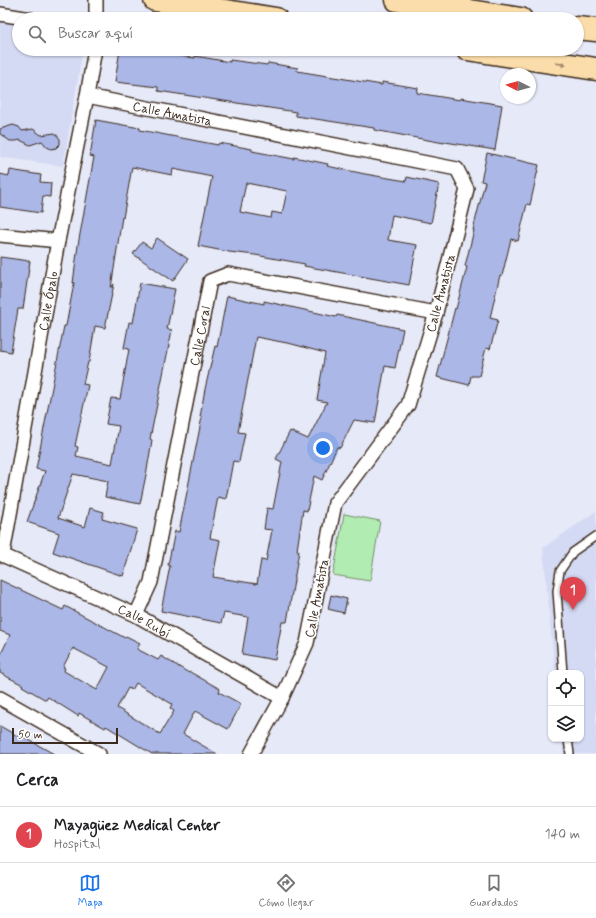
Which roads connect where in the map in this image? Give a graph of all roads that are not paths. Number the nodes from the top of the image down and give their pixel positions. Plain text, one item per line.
1 (96, 0) edge
2 (155, 0) edge
3 (397, 0) edge
4 (96, 12) edge
5 (231, 12) edge
6 (475, 12) edge
7 (0, 14) edge
8 (12, 16) edge
9 (584, 29) edge
10 (596, 30) edge
11 (94, 56) edge
12 (512, 56) edge
13 (596, 69) edge
14 (87, 96) junction
15 (0, 235) edge
16 (58, 241) junction
17 (436, 313) junction
18 (596, 536) edge
19 (1, 554) edge
20 (136, 615) junction
21 (563, 670) edge
22 (0, 698) edge
23 (282, 698) junction
24 (568, 742) edge
25 (99, 754) edge
26 (251, 754) edge
27 (570, 754) edge

1 - 4 street
2 - 5 highway
3 - 6 highway
7 - 8 street
9 - 10 highway
11 - 14 street, Calle Ópalo
12 -> 13 highway
14 - 16 street, Calle Ópalo
14 - 17 street, Calle Amatista
15 - 16 street
16 - 19 street, Calle Ópalo
17 - 20 street, Calle Coral
17 - 23 street, Calle Amatista
18 - 21 lane
19 - 20 street, Calle Rubí
20 - 23 street, Calle Rubí
22 - 25 street
23 - 26 street, Calle Amatista
24 - 27 lane

